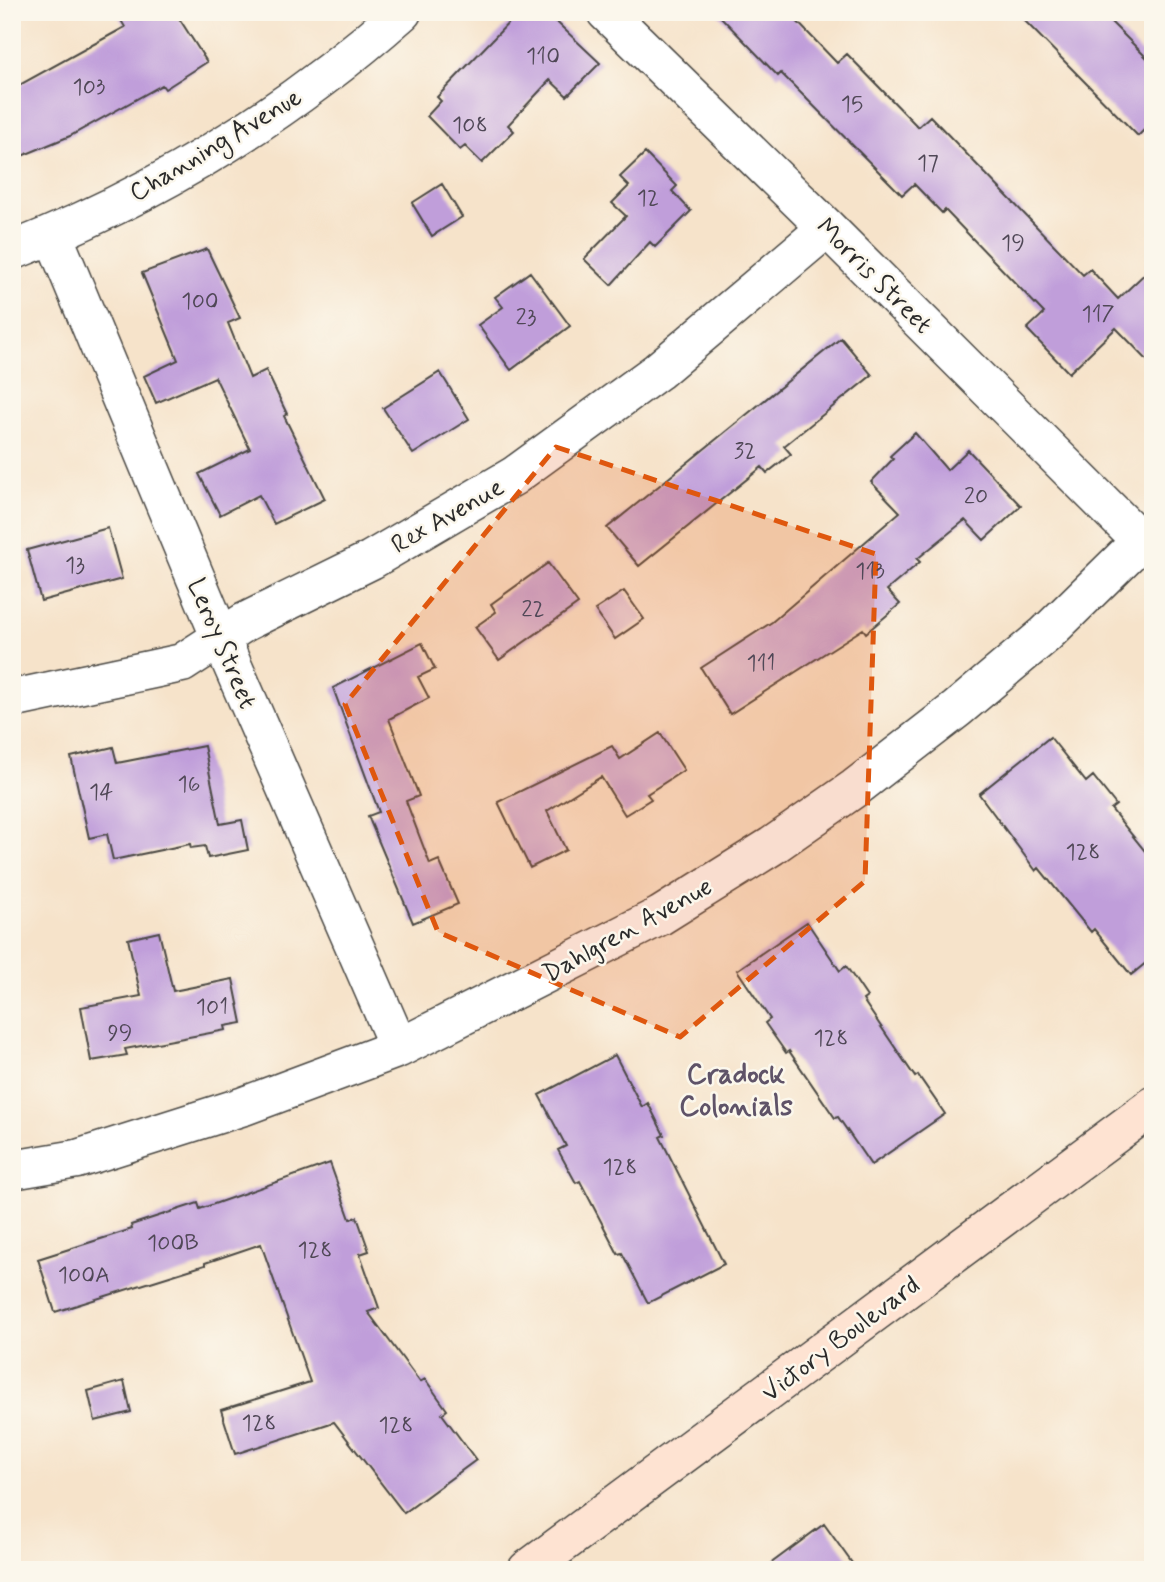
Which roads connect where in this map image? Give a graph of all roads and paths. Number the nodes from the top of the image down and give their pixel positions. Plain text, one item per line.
1 (402, 12) edge
2 (606, 12) edge
3 (827, 228) junction
4 (53, 235) junction
5 (12, 251) edge
6 (1147, 535) edge
7 (220, 639) junction
8 (12, 699) edge
9 (399, 1048) junction
10 (1153, 1106) edge
11 (12, 1170) edge
12 (527, 1570) edge

1 - 4 street, Channing Avenue
2 - 3 street, Morris Street
3 - 6 street, Morris Street
3 - 7 street, Rex Avenue
4 - 5 street, Channing Avenue
4 - 7 street, Leroy Street
6 - 9 street, Dahlgren Avenue
7 - 8 street, Rex Avenue
7 - 9 street, Leroy Street
9 - 11 street, Dahlgren Avenue
10 - 12 main road, Victory Boulevard

